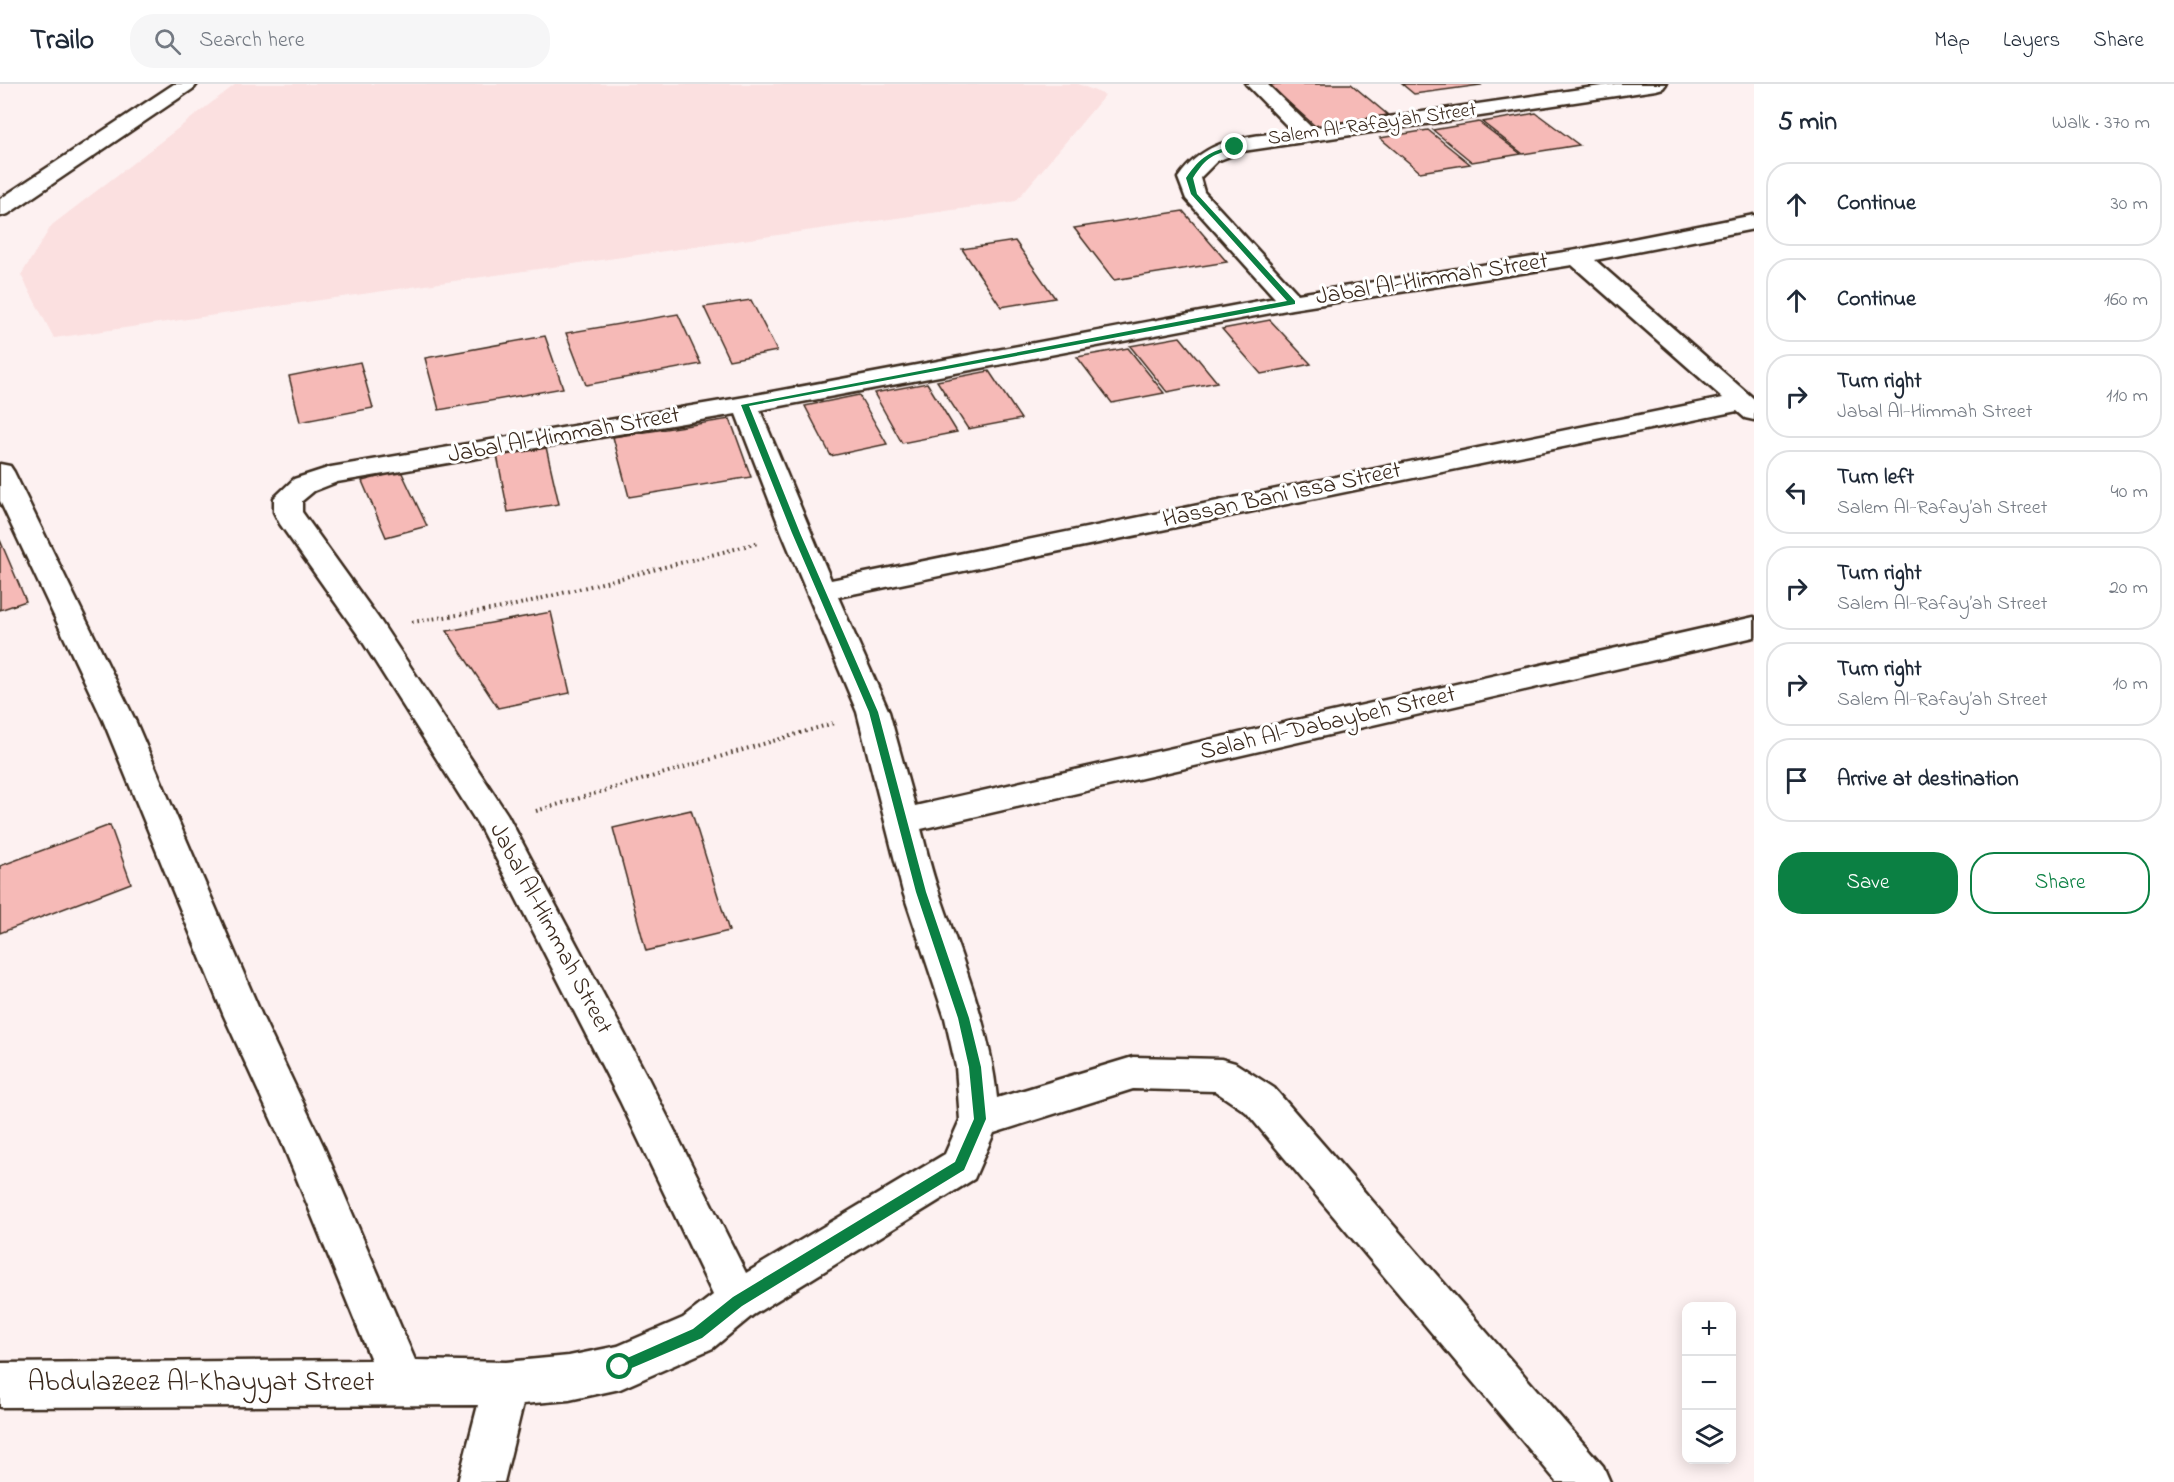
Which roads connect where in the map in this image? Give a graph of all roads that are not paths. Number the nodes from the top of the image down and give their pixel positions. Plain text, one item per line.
1 (187, 84) edge
2 (1256, 84) edge
3 (1656, 84) edge
4 (1497, 91) dead end
5 (1514, 104) junction
6 (1307, 135) junction
7 (0, 209) edge
8 (1754, 222) edge
9 (1576, 257) junction
10 (1292, 302) junction
11 (744, 405) junction
12 (1748, 407) edge
13 (0, 472) edge
14 (822, 591) junction
15 (1754, 627) edge
16 (902, 821) junction
17 (980, 1119) junction
18 (738, 1301) junction
19 (402, 1382) junction
20 (506, 1384) junction
21 (0, 1385) edge
22 (482, 1482) edge
23 (1587, 1482) edge

1 - 7 street
2 - 6 street
3 - 5 street, Salem Al-Rafay’ah Street
4 - 5 street
5 - 6 street, Salem Al-Rafay’ah Street
6 - 10 street, Salem Al-Rafay’ah Street
8 - 9 street, Jabal Al-Himmah Street
9 - 10 street, Jabal Al-Himmah Street
9 - 12 street
10 - 11 street, Jabal Al-Himmah Street
11 - 14 street
11 - 18 street, Jabal Al-Himmah Street
12 - 14 street, Hassan Bani Issa Street
13 - 19 street
14 - 16 street
15 - 16 street, Salah Al-Dabaybeh Street
16 - 17 street
17 - 18 street, Abdulazeez Al-Khayyat Street
17 - 23 street
18 - 20 street, Abdulazeez Al-Khayyat Street
19 - 20 street, Abdulazeez Al-Khayyat Street
19 - 21 street, Abdulazeez Al-Khayyat Street
20 - 22 street

